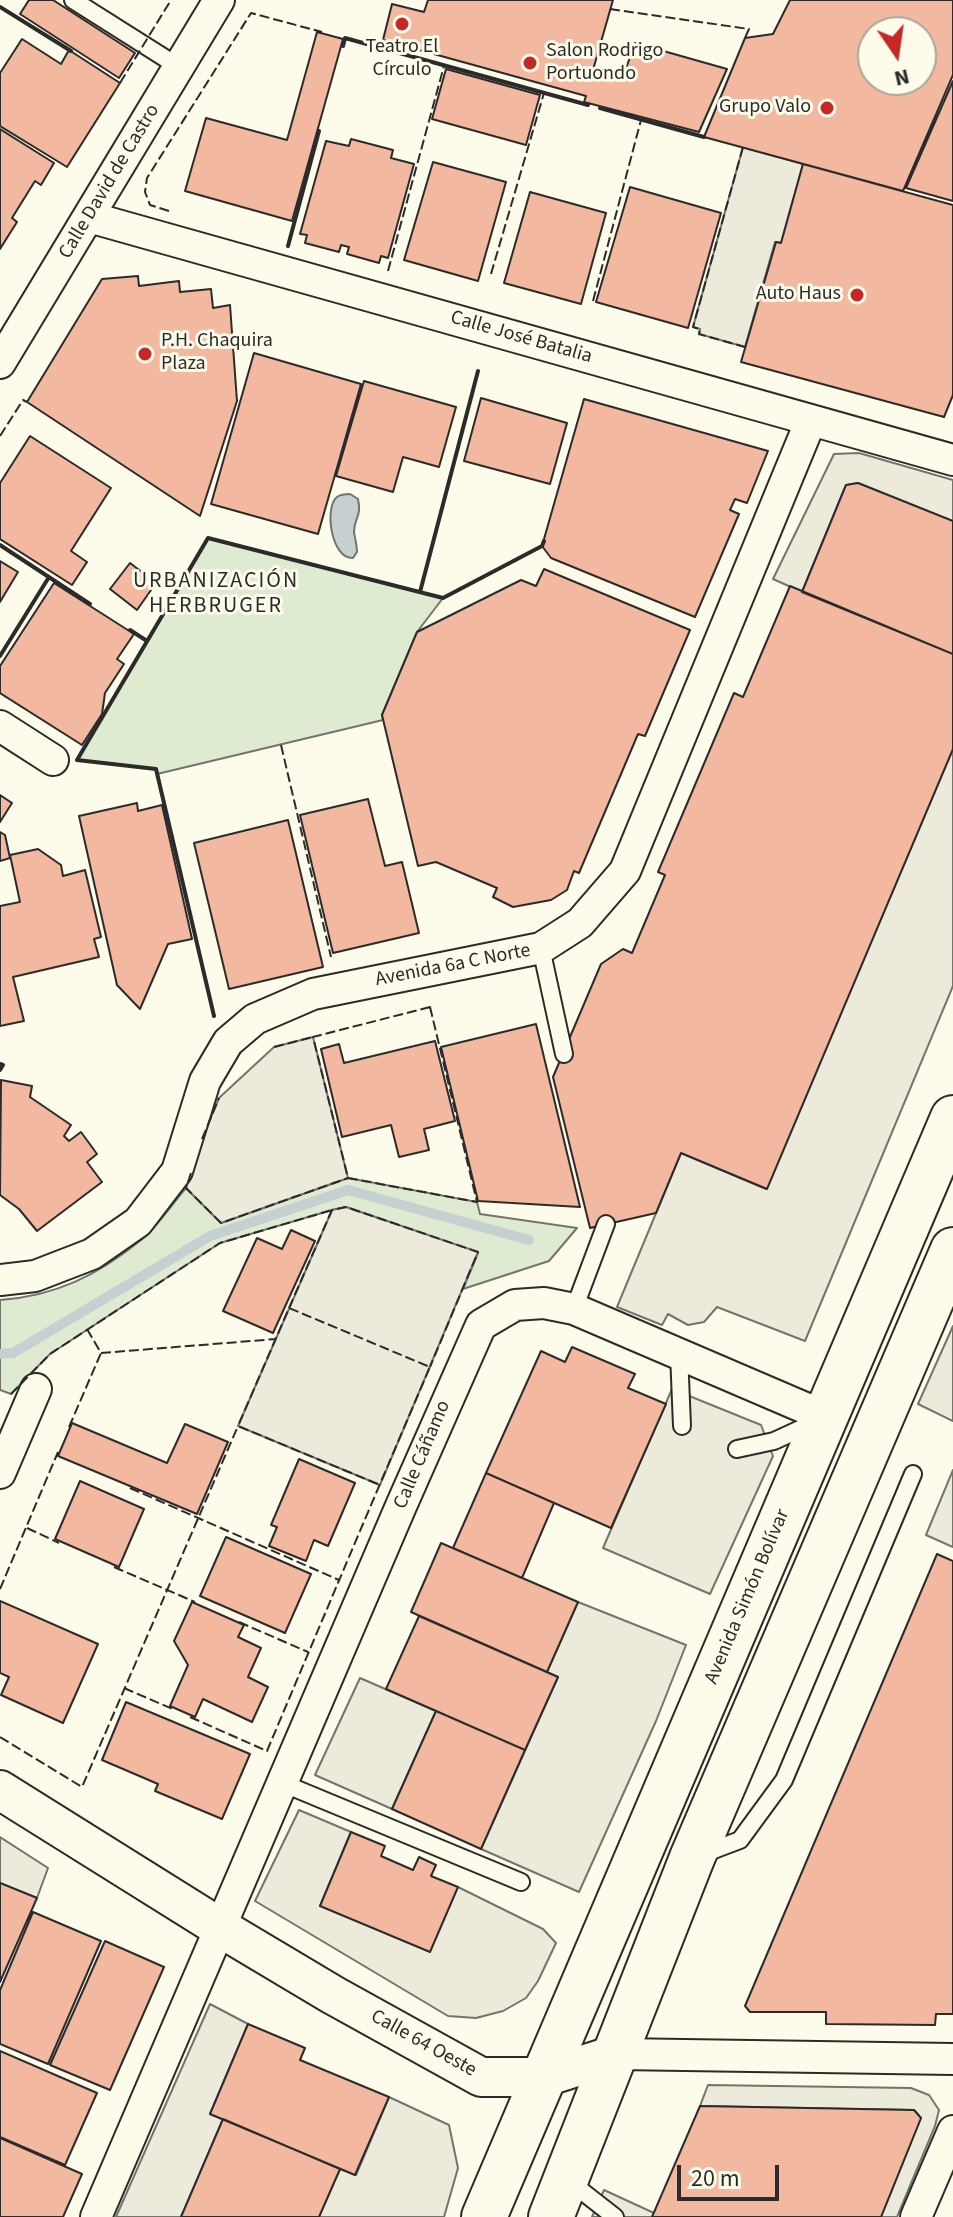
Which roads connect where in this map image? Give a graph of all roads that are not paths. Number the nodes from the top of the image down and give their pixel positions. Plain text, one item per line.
1 (73, 0) edge
2 (219, 0) edge
3 (179, 67) junction
4 (89, 217) junction
5 (0, 363) edge
6 (811, 420) junction
7 (953, 460) edge
8 (0, 726) edge
9 (53, 760) dead end
10 (541, 948) junction
11 (564, 1054) dead end
12 (953, 1118) edge
13 (606, 1224) dead end
14 (953, 1250) edge
15 (0, 1280) edge
16 (574, 1309) junction
17 (679, 1353) junction
18 (36, 1389) dead end
19 (826, 1417) junction
20 (682, 1426) dead end
21 (737, 1449) dead end
22 (0, 1473) edge
23 (913, 1474) dead end
24 (282, 1783) junction
25 (0, 1790) edge
26 (692, 1858) junction
27 (521, 1882) dead end
28 (219, 1927) junction
29 (617, 2054) junction
30 (953, 2059) edge
31 (545, 2077) junction
32 (953, 2131) edge
33 (559, 2198) edge
34 (96, 2217) edge
35 (484, 2217) edge
36 (615, 2217) edge
37 (916, 2217) edge

1 - 3 lane
2 - 3 street, Calle David de Castro
3 - 4 street, Calle David de Castro
4 - 5 street, Calle David de Castro
4 - 6 street, Calle José Batalia
6 - 7 street, Calle José Batalia
6 - 10 street, Avenida 6a C Norte
8 - 9 street
10 - 11 lane
10 - 15 street, Avenida 6a C Norte
12 - 19 main road, Avenida Simón Bolívar
13 - 16 lane
14 - 26 main road
16 - 17 street, Calle Cáñamo
16 - 24 street, Calle Cáñamo
17 - 19 street, Calle Cáñamo
17 - 20 lane
18 - 22 street
19 - 21 lane
19 - 31 main road, Avenida Simón Bolívar
23 - 26 lane
24 - 27 lane
24 - 28 street, Calle Cáñamo
25 - 28 street, Calle 64 Oeste
26 - 29 main road
28 - 31 street, Calle 64 Oeste
28 - 34 street, Calle Cáñamo
29 - 30 street, Calle 64 Oeste
29 - 31 street, Calle 64 Oeste
29 - 33 main road
31 - 35 main road, Avenida Simón Bolívar
32 - 37 street
33 - 36 lane

